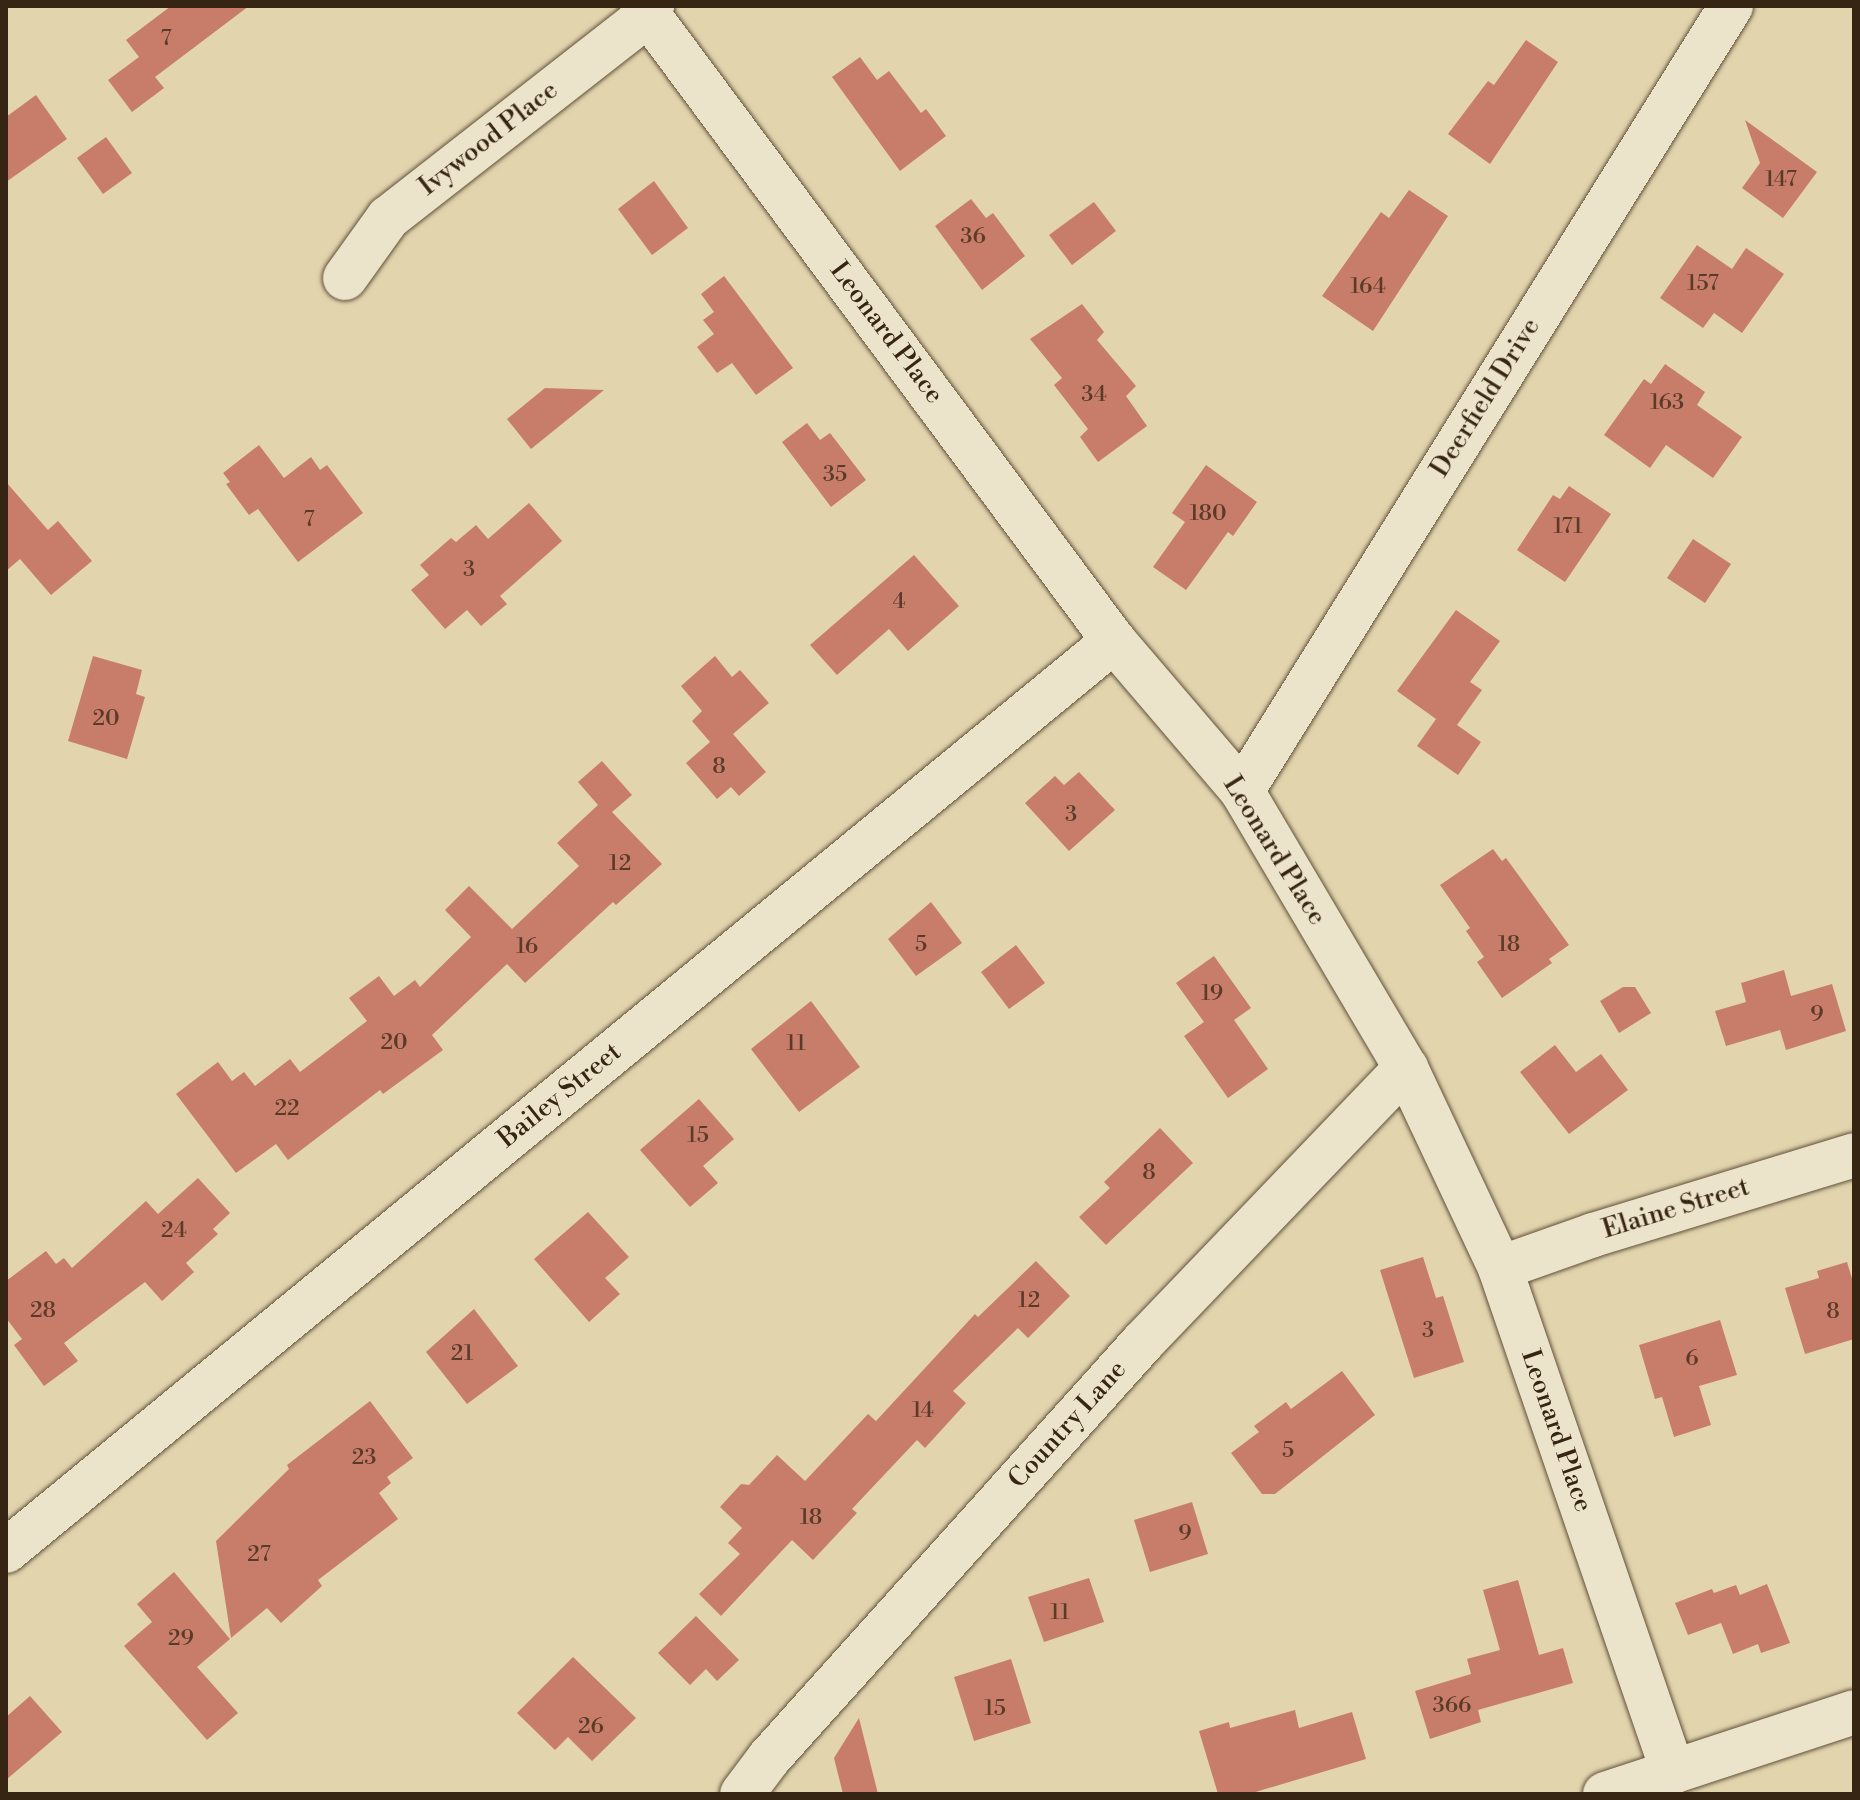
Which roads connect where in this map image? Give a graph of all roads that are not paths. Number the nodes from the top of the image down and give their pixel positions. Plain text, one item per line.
1 (1731, 6) edge
2 (648, 9) edge
3 (345, 278) dead end
4 (1114, 641) junction
5 (1242, 791) junction
6 (1406, 1068) junction
7 (1854, 1155) edge
8 (1500, 1268) junction
9 (6, 1551) edge
10 (1854, 1712) edge
11 (1673, 1772) junction
12 (742, 1794) edge
13 (1605, 1794) edge

1 - 5 street, Deerfield Drive
2 - 3 street, Ivywood Place
2 - 4 street, Leonard Place
4 - 5 street, Leonard Place
4 - 9 street, Bailey Street
5 - 6 street, Leonard Place
6 - 8 street, Leonard Place
6 - 12 street, Country Lane
7 - 8 street, Elaine Street
8 - 11 street, Leonard Place
10 - 11 street
11 - 13 street

